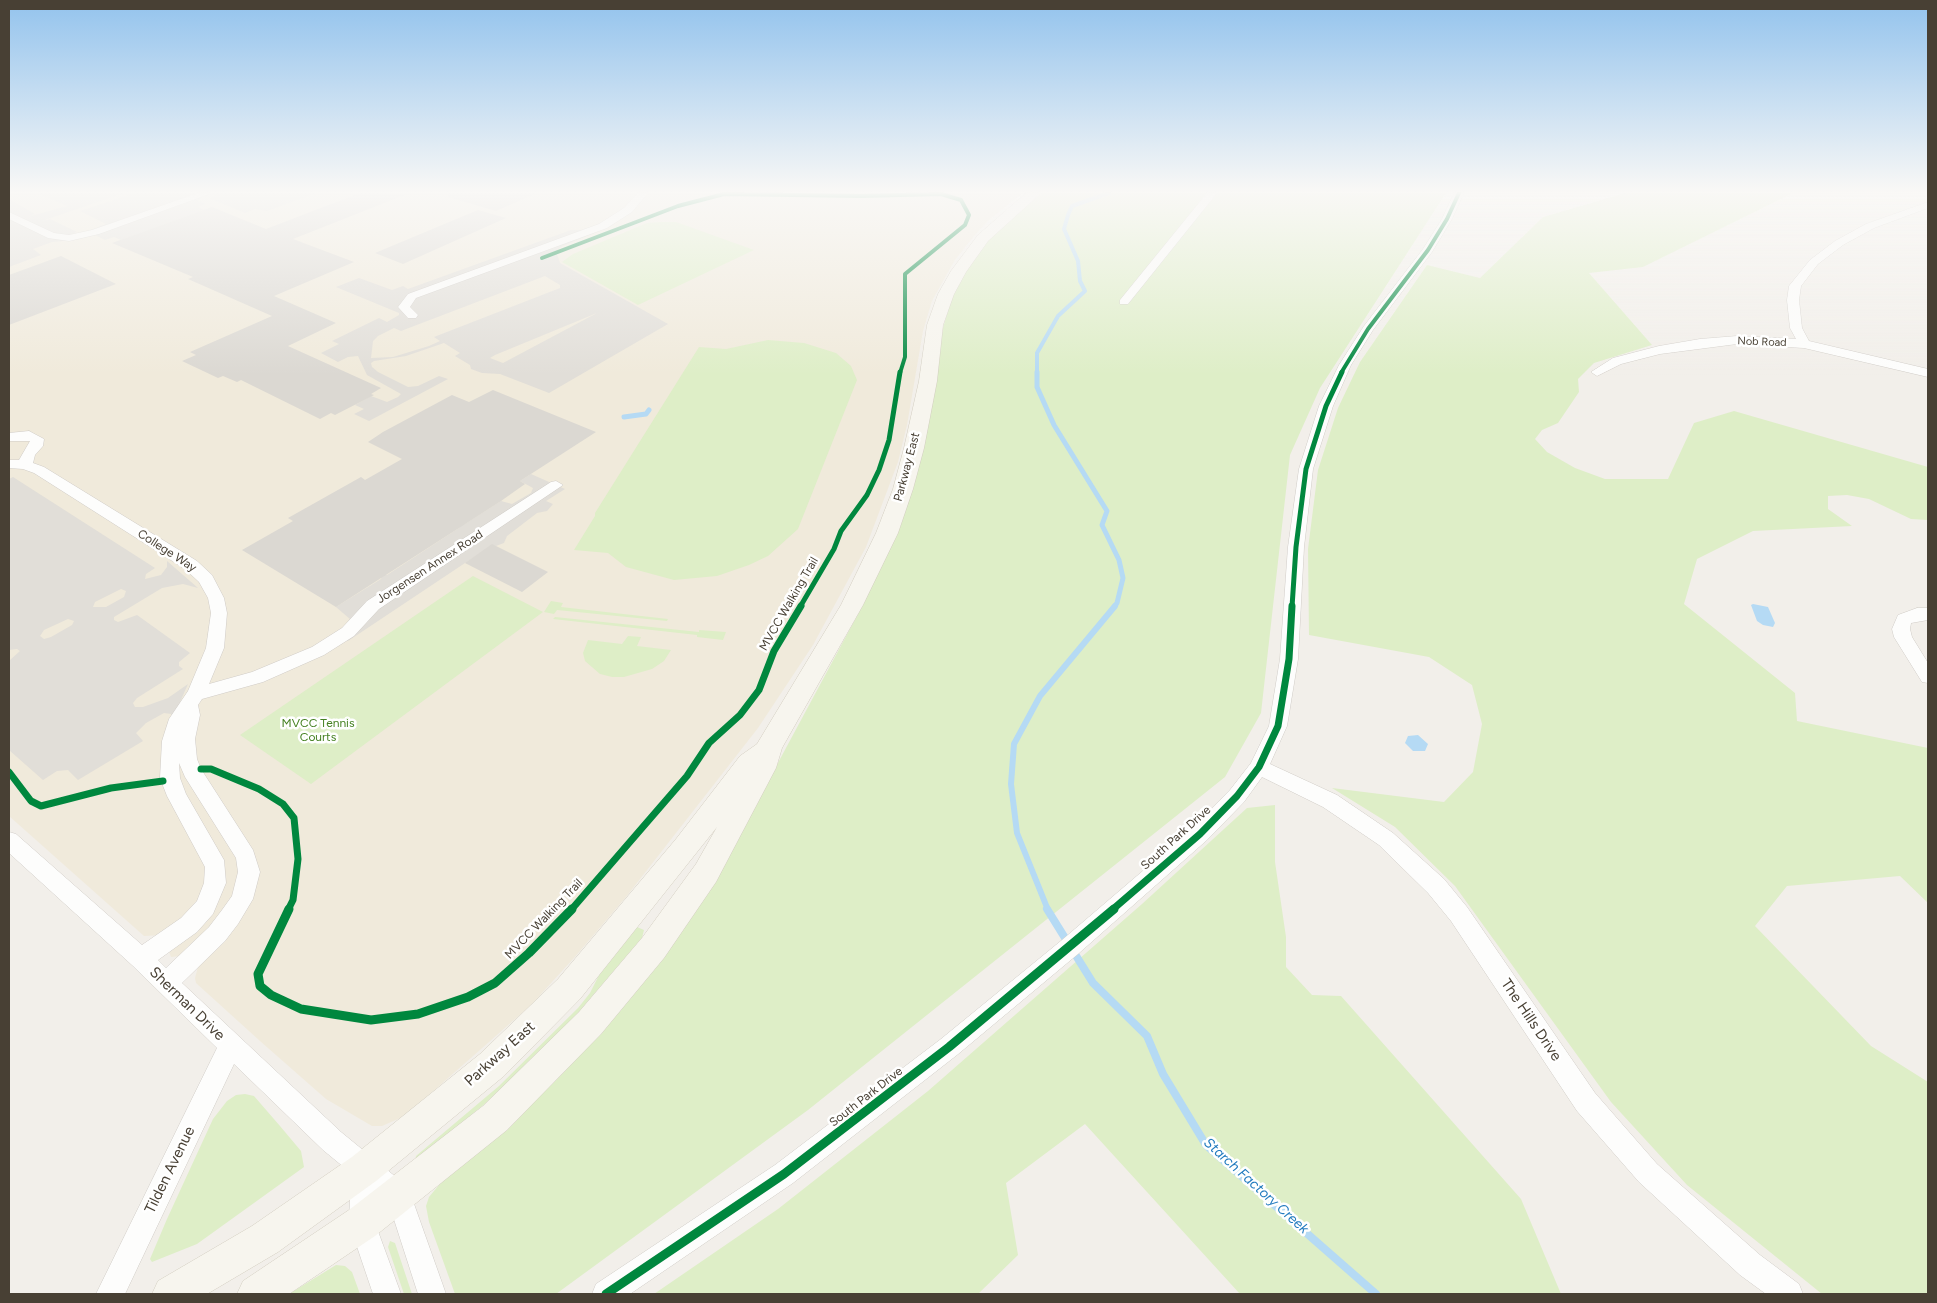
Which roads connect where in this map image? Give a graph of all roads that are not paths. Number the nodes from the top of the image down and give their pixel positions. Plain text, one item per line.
1 (527, 254) edge
2 (972, 254) edge
3 (1163, 254) edge
4 (1425, 254) edge
5 (1825, 254) edge
6 (1124, 302) dead end
7 (412, 315) dead end
8 (1804, 344) junction
9 (1597, 372) dead end
10 (1928, 373) edge
11 (9, 437) edge
12 (17, 464) edge
13 (556, 485) dead end
14 (1928, 614) edge
15 (1928, 676) edge
16 (193, 699) junction
17 (769, 747) junction
18 (1259, 766) junction
19 (9, 840) edge
20 (141, 959) junction
21 (166, 983) junction
22 (231, 1045) junction
23 (364, 1169) junction
24 (398, 1196) junction
25 (362, 1223) junction
26 (110, 1294) edge
27 (171, 1294) edge
28 (256, 1294) edge
29 (387, 1294) edge
30 (432, 1294) edge
31 (606, 1294) edge
32 (1789, 1294) edge

1 - 7 street
2 - 17 street, Parkway East
3 - 6 street
4 - 18 street, South Park Drive
5 - 8 street
8 - 9 street, Nob Road
8 - 10 street, Nob Road
11 - 12 street
12 - 16 street, College Way
13 - 16 street, Jorgensen Annex Road
14 - 15 street
16 - 20 street, College Way
16 - 21 street, College Way
17 - 23 street, Parkway East
17 - 24 street, Parkway East
18 - 31 street, South Park Drive
18 - 32 street, The Hills Drive
19 - 20 street, Sherman Drive
20 - 21 street, Sherman Drive
21 - 22 street, Sherman Drive
22 - 23 street, Sherman Drive
22 - 26 street, Tilden Avenue
23 - 24 street, Sherman Drive
23 - 25 street
23 - 27 street, Parkway East
24 - 25 street, Parkway East
24 - 30 street
25 - 28 street, Parkway East
25 - 29 street

